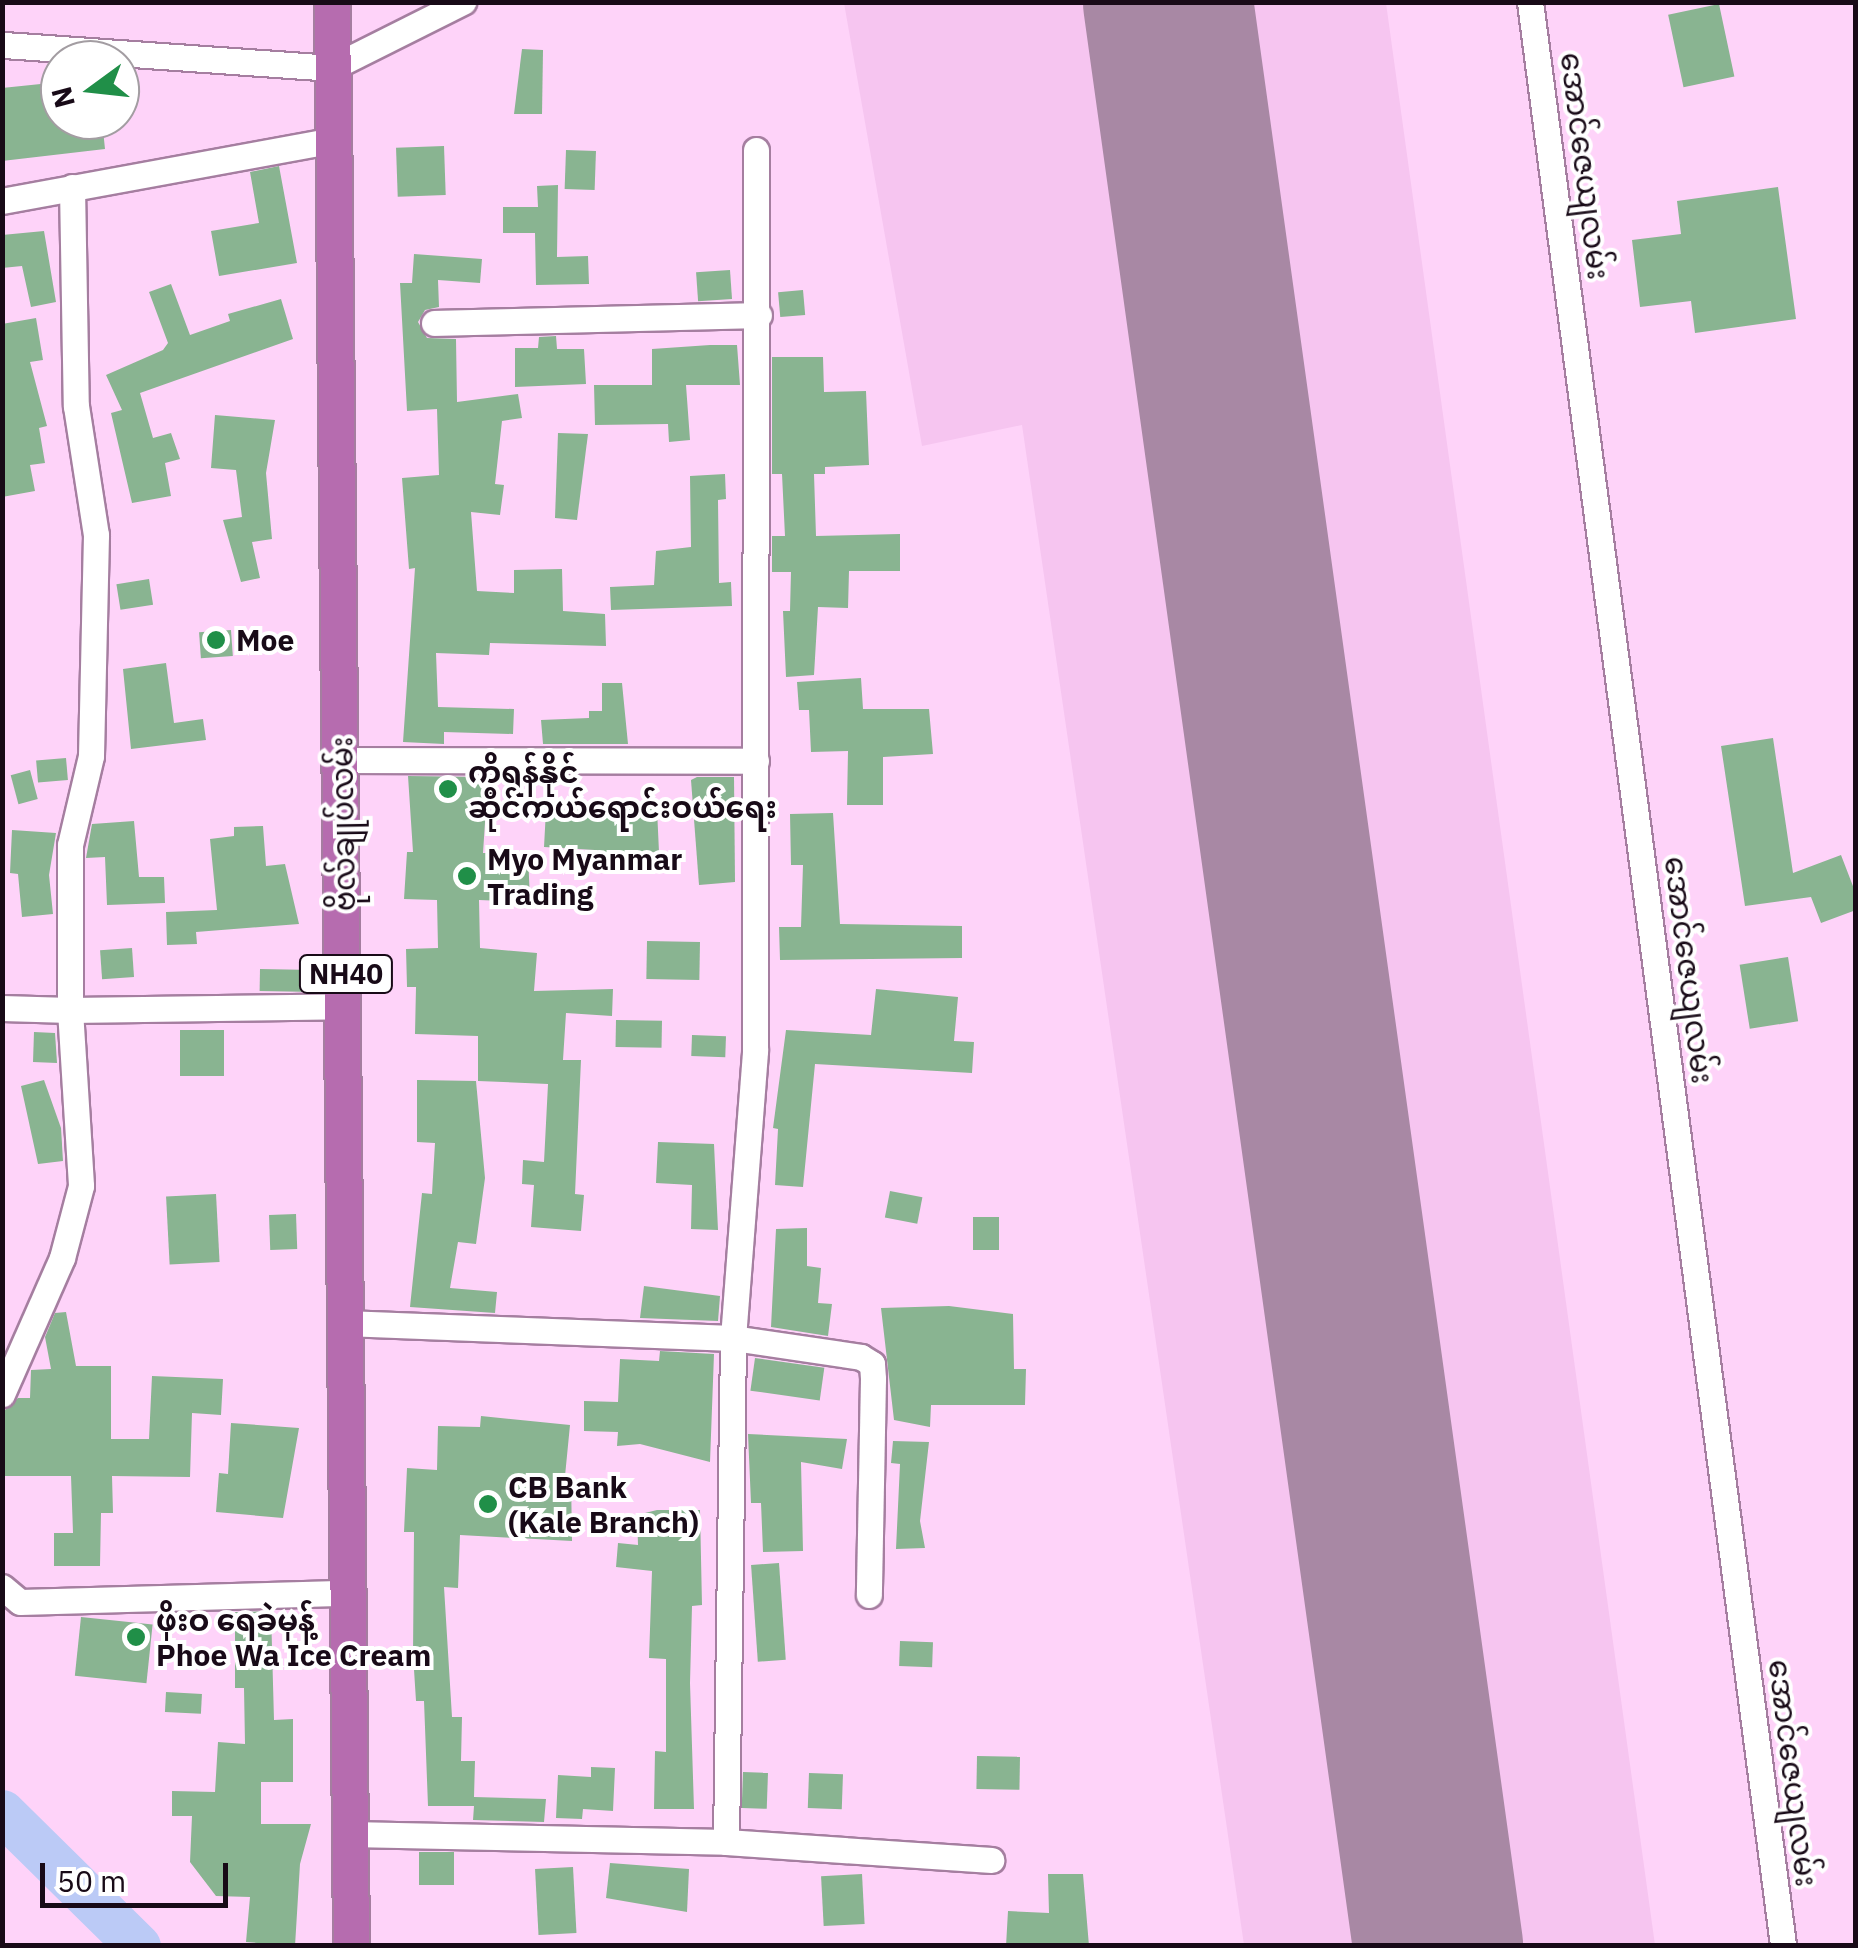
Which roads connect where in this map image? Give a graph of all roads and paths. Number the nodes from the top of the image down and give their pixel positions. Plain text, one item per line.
1 (332, 2) edge
2 (464, 2) edge
3 (1530, 2) edge
4 (4, 45) edge
5 (330, 68) junction
6 (334, 140) junction
7 (756, 150) dead end
8 (72, 187) junction
9 (2, 201) edge
10 (759, 315) junction
11 (434, 323) dead end
12 (342, 760) junction
13 (756, 762) junction
14 (346, 1006) junction
15 (2, 1008) edge
16 (70, 1010) junction
17 (344, 1323) junction
18 (733, 1338) junction
19 (2, 1394) edge
20 (2, 1587) edge
21 (347, 1593) junction
22 (869, 1595) dead end
23 (350, 1834) junction
24 (726, 1842) junction
25 (990, 1860) dead end
26 (351, 1946) edge
27 (1783, 1946) edge

1 - 5 highway, ဗိုလ်ချုပ်လမ်း / NH40
2 - 5 street
3 - 27 street, အောင်ဇေယျလမ်း
4 - 5 street
5 - 6 highway, ဗိုလ်ချုပ်လမ်း / NH40
6 - 8 street
6 - 12 highway, ဗိုလ်ချုပ်လမ်း / NH40
7 - 10 street
8 - 9 street
8 - 16 street
10 - 11 street
10 - 13 street
12 - 13 street
12 - 14 highway, ဗိုလ်ချုပ်လမ်း / NH40
13 - 18 street
14 - 16 street
14 - 17 highway, ဗိုလ်ချုပ်လမ်း / NH40
15 - 16 street
16 - 19 street
17 - 18 street
17 - 21 highway, ဗိုလ်ချုပ်လမ်း / NH40
18 - 22 street
18 - 24 street
20 - 21 street
21 - 23 highway, ဗိုလ်ချုပ်လမ်း / NH40
23 - 24 street
23 - 26 highway, ဗိုလ်ချုပ်လမ်း / NH40
24 - 25 street

